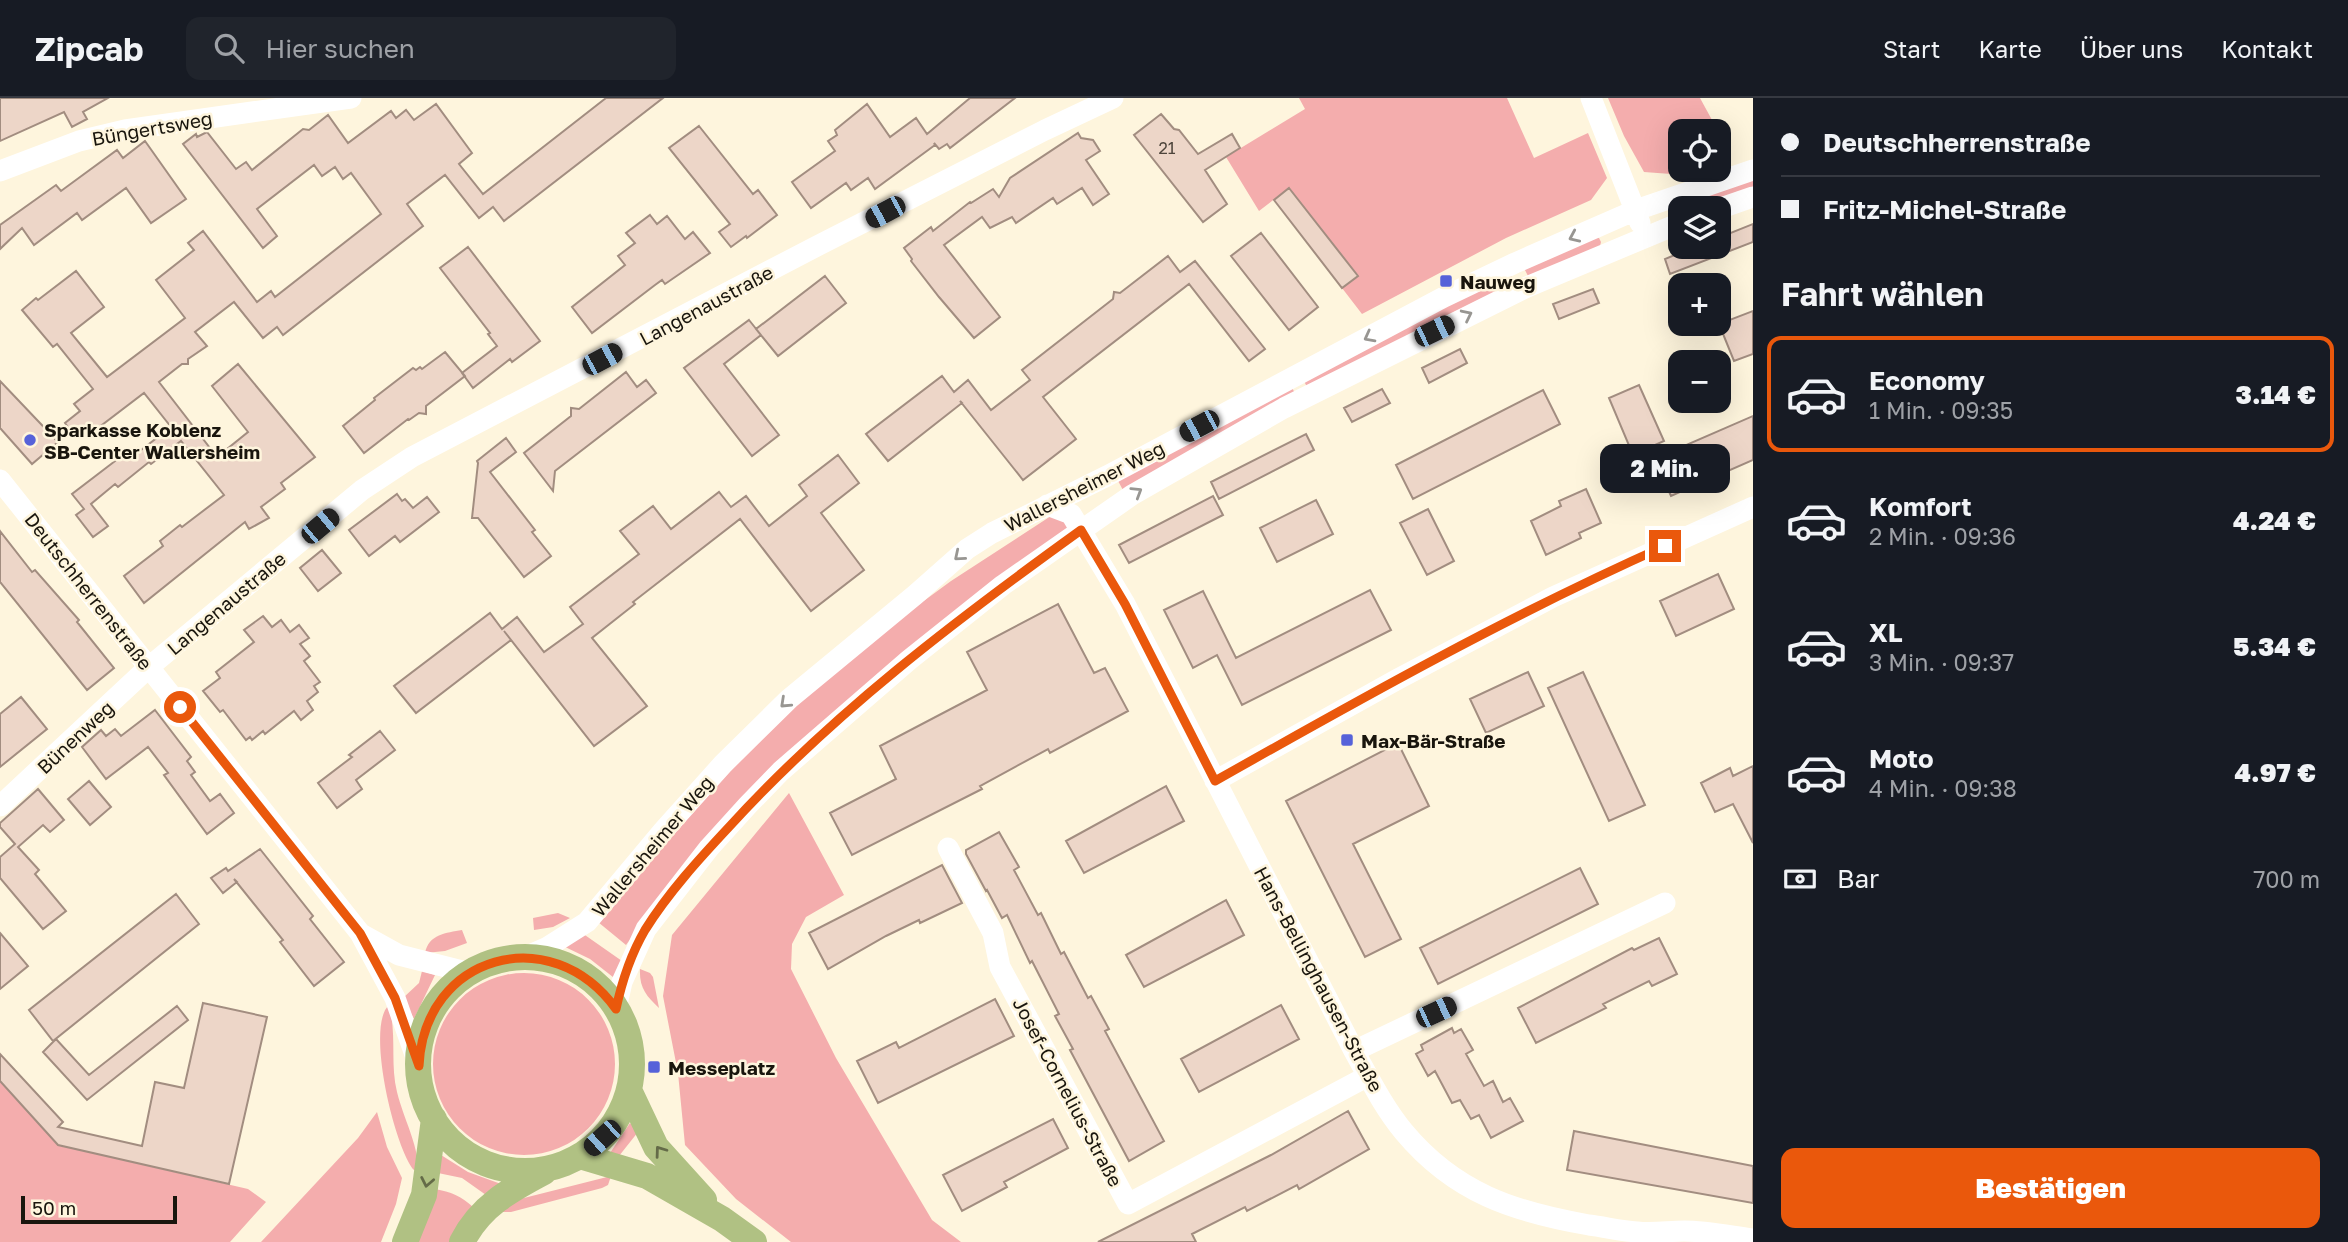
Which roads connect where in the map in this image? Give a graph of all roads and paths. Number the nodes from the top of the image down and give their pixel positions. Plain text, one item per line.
1 (351, 98) edge
2 (1113, 98) edge
3 (1591, 98) edge
4 (1753, 170) edge
5 (0, 171) edge
6 (1753, 197) edge
7 (1731, 205) edge
8 (1636, 210) junction
9 (1668, 227) edge
10 (1644, 236) junction
11 (0, 480) edge
12 (1047, 505) junction
13 (1753, 507) edge
14 (1081, 530) junction
15 (149, 667) junction
16 (1215, 781) junction
17 (0, 806) edge
18 (948, 848) dead end
19 (1665, 903) dead end
20 (360, 933) junction
21 (523, 958) junction
22 (470, 973) junction
23 (616, 1009) junction
24 (1354, 1051) junction
25 (419, 1066) junction
26 (1368, 1076) junction
27 (629, 1090) junction
28 (434, 1119) junction
29 (580, 1156) junction
30 (555, 1167) junction
31 (722, 1219) junction
32 (1753, 1239) edge
33 (405, 1242) edge
34 (463, 1242) edge
35 (754, 1242) edge

1 - 5 street, Büngertsweg
2 - 15 street, Langenaustraße
3 - 8 street
4 - 8 street, Wallersheimer Weg
6 - 7 street
8 - 10 street
8 -> 12 street, Wallersheimer Weg
9 - 10 street, Wallersheimer Weg
14 -> 10 street, Wallersheimer Weg
11 - 15 street, Deutschherrenstraße
12 - 14 street, Hans-Bellinghausen-Straße
12 -> 21 street, Wallersheimer Weg
13 - 16 street
14 - 16 street, Hans-Bellinghausen-Straße
14 - 23 street, Wallersheimer Weg
15 - 17 street, Bünenweg
15 - 20 street, Deutschherrenstraße
16 - 24 street, Hans-Bellinghausen-Straße
18 - 26 street, Josef-Cornelius-Straße
19 - 24 street
20 - 22 street, Deutschherrenstraße
20 - 25 street, Deutschherrenstraße
21 - 22 main road, Wallersheimer Weg
21 - 23 main road, Wallersheimer Weg
22 - 25 main road, Wallersheimer Weg
23 - 27 main road, Wallersheimer Weg
24 - 26 street, Hans-Bellinghausen-Straße
25 - 28 main road, Wallersheimer Weg
26 - 32 street, Hans-Bellinghausen-Straße
27 - 29 main road, Wallersheimer Weg
31 -> 27 main road
28 - 30 main road, Wallersheimer Weg
28 -> 33 main road
29 - 30 main road, Wallersheimer Weg
29 - 31 main road
30 - 34 main road
31 - 35 main road

